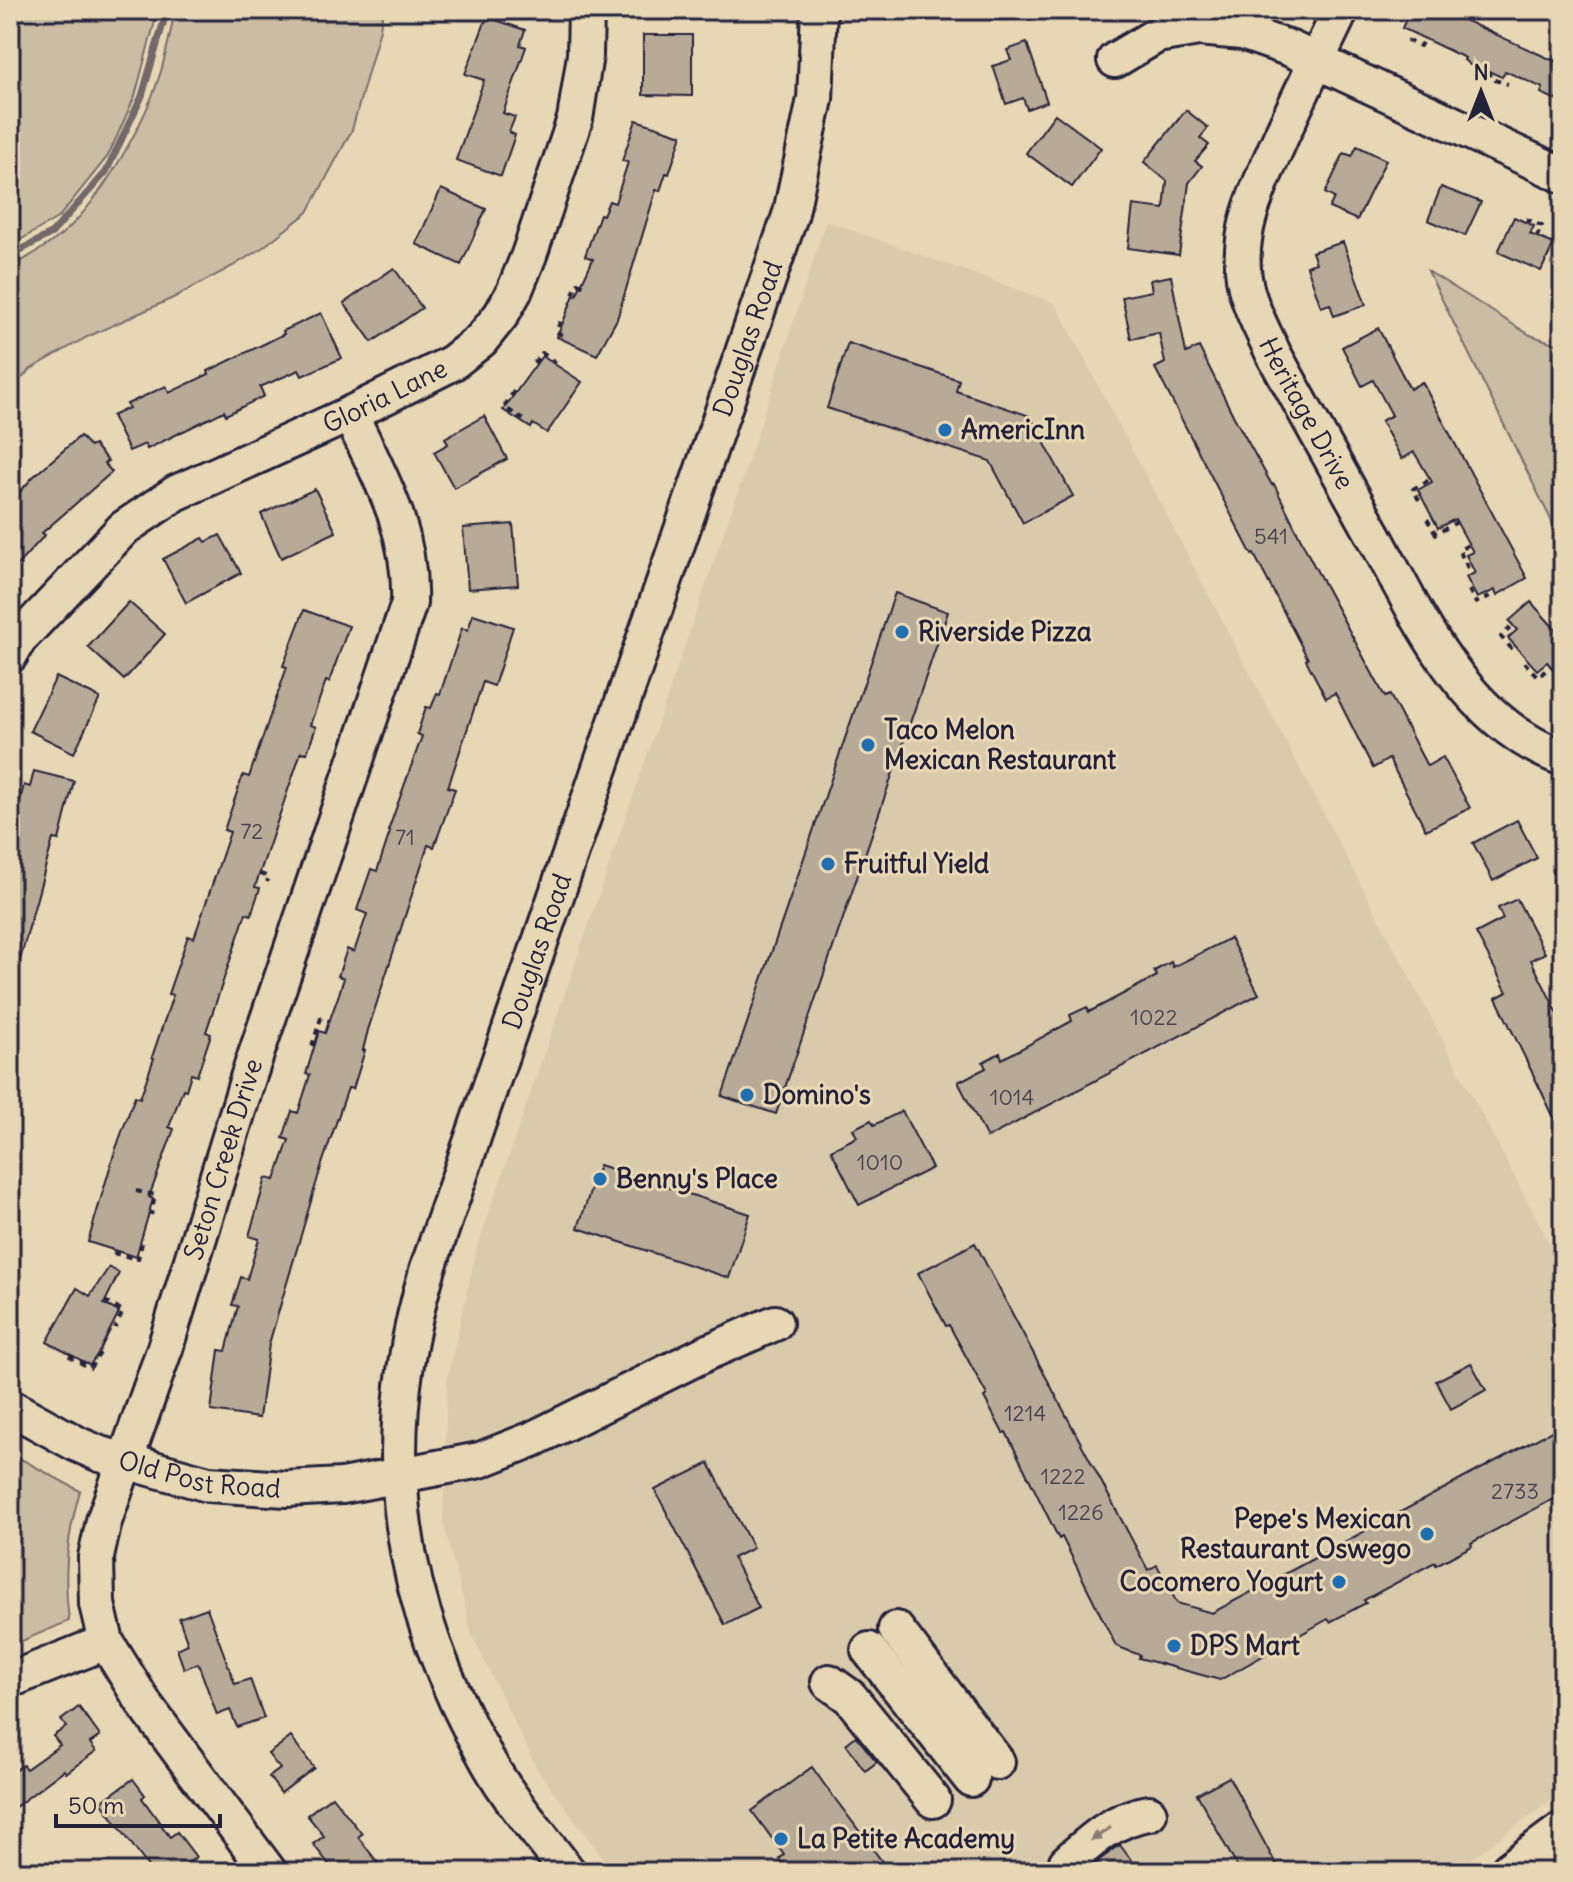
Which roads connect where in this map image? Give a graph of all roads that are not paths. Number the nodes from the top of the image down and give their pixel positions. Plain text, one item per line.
1 (586, 10) edge
2 (819, 10) edge
3 (1341, 10) edge
4 (1115, 60) dead end
5 (1316, 62) junction
6 (1563, 175) edge
7 (350, 414) junction
8 (10, 655) edge
9 (1563, 758) edge
10 (775, 1323) dead end
11 (10, 1407) edge
12 (126, 1462) junction
13 (400, 1476) junction
14 (106, 1642) junction
15 (10, 1680) edge
16 (829, 1682) dead end
17 (978, 1705) dead end
18 (984, 1771) dead end
19 (918, 1796) dead end
20 (1149, 1813) dead end
21 (1563, 1834) edge
22 (269, 1872) edge
23 (568, 1872) edge
24 (1069, 1872) edge
25 (1512, 1872) edge

1 - 7 street, Gloria Lane
2 - 13 street, Douglas Road
3 - 5 street, Heritage Drive
4 - 5 street
5 - 6 street
5 - 9 street, Heritage Drive
7 - 8 street, Gloria Lane
7 - 12 street, Seton Creek Drive
10 - 13 street, Old Post Road
11 - 12 street, Old Post Road
12 - 13 street, Old Post Road
12 - 14 street, Seton Creek Drive
13 - 23 street, Douglas Road
14 - 15 street
14 - 22 street, Seton Creek Drive
16 - 19 street
17 - 18 street
20 -> 24 street
21 - 25 main road

